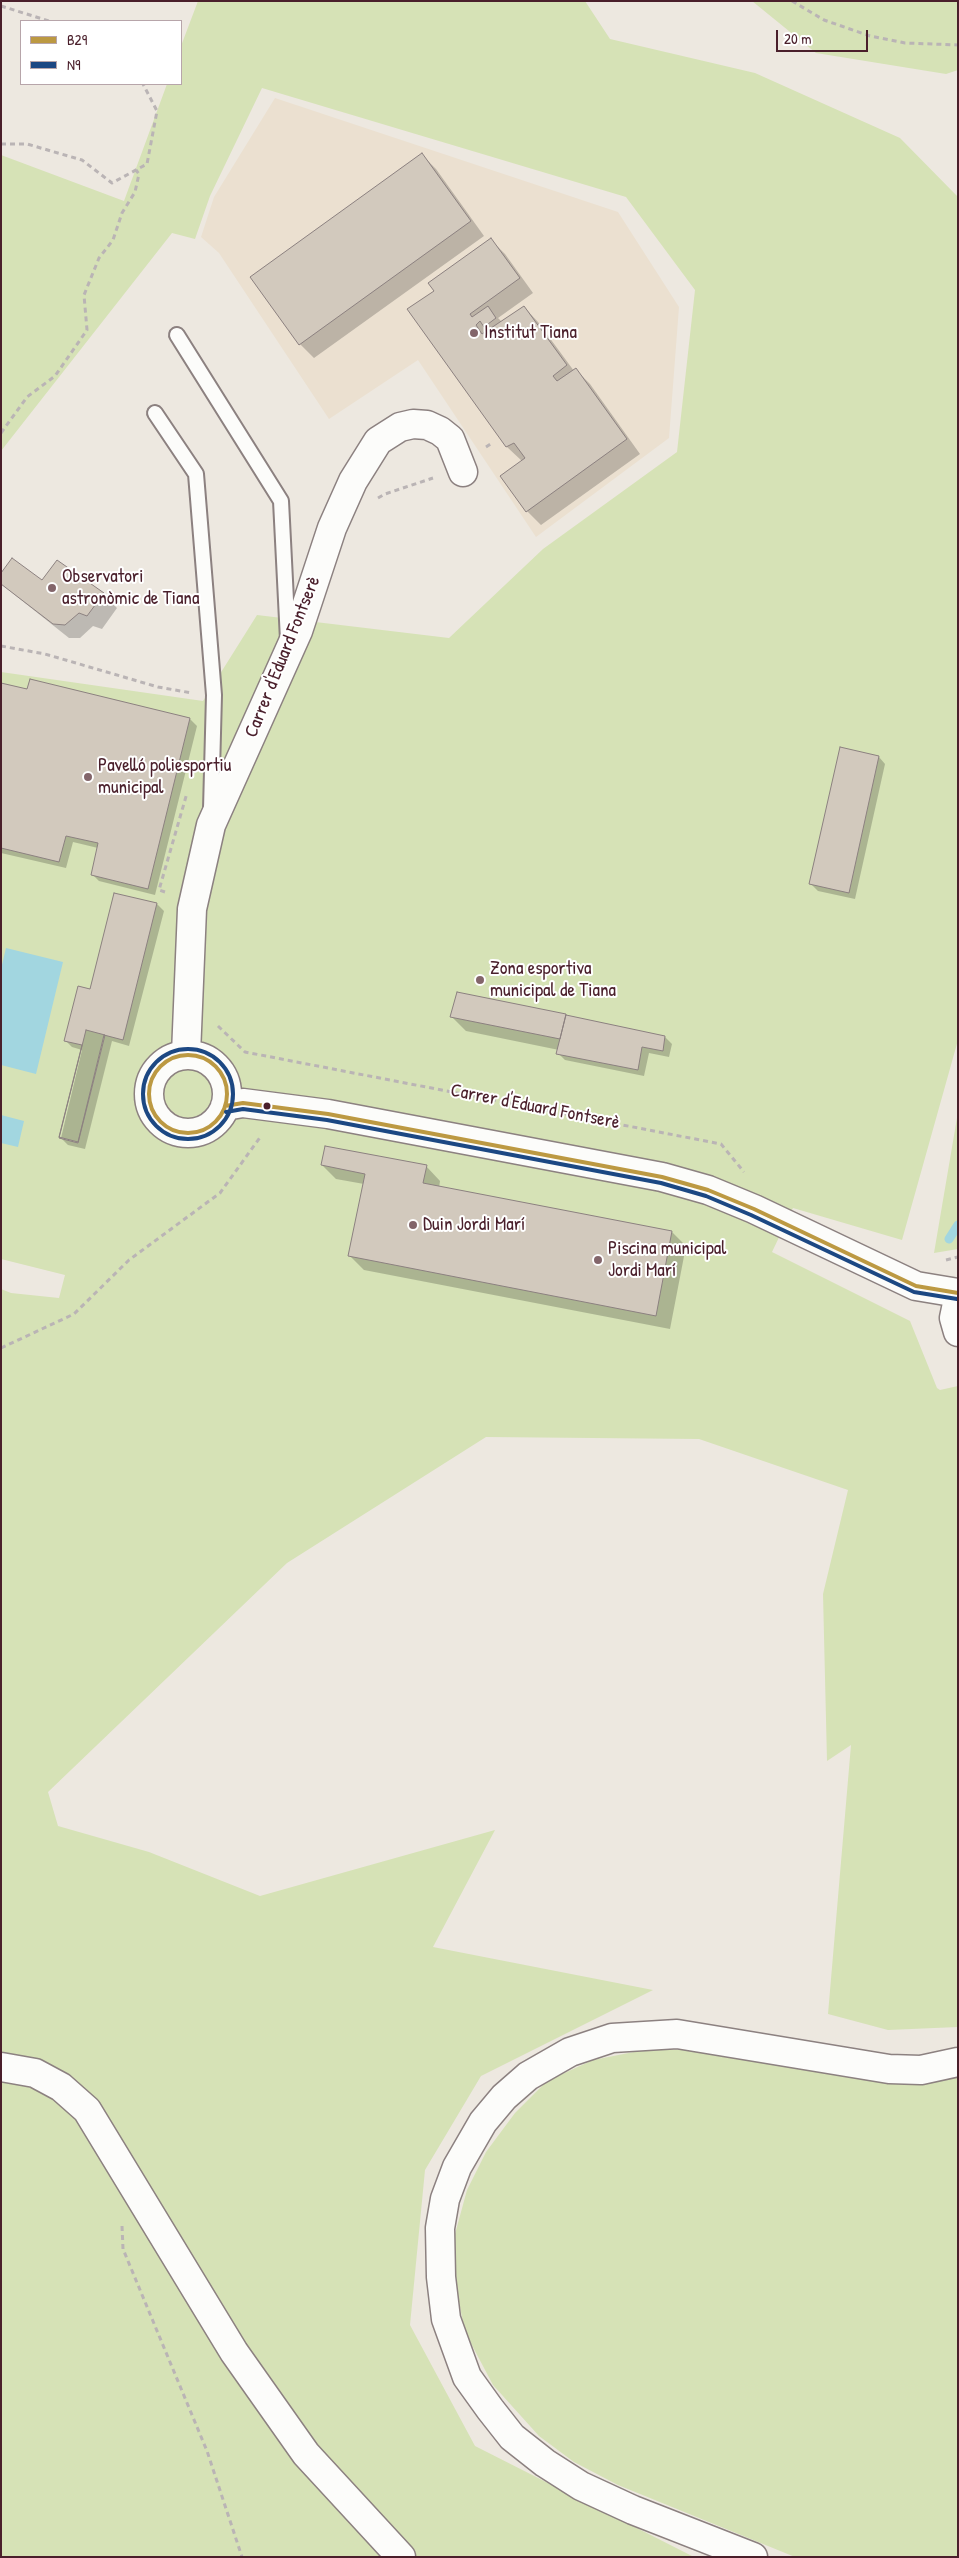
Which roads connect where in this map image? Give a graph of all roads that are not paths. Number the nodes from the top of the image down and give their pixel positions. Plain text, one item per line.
1 (177, 335) dead end
2 (155, 413) dead end
3 (463, 472) dead end
4 (288, 654) junction
5 (211, 825) junction
6 (186, 1054) junction
7 (225, 1106) junction
8 (958, 1293) edge
9 (958, 1299) edge
10 (958, 1332) edge
11 (958, 2062) edge
12 (1, 2067) edge
13 (401, 2557) edge
14 (752, 2557) edge

1 - 4 lane
2 - 5 lane
3 - 4 street, Carrer d'Eduard Fontserè
4 - 5 street, Carrer d'Eduard Fontserè
5 - 6 street, Carrer d'Eduard Fontserè
6 - 7 street
6 - 7 street
7 - 8 street
9 - 10 street
11 - 14 street
12 - 13 street

